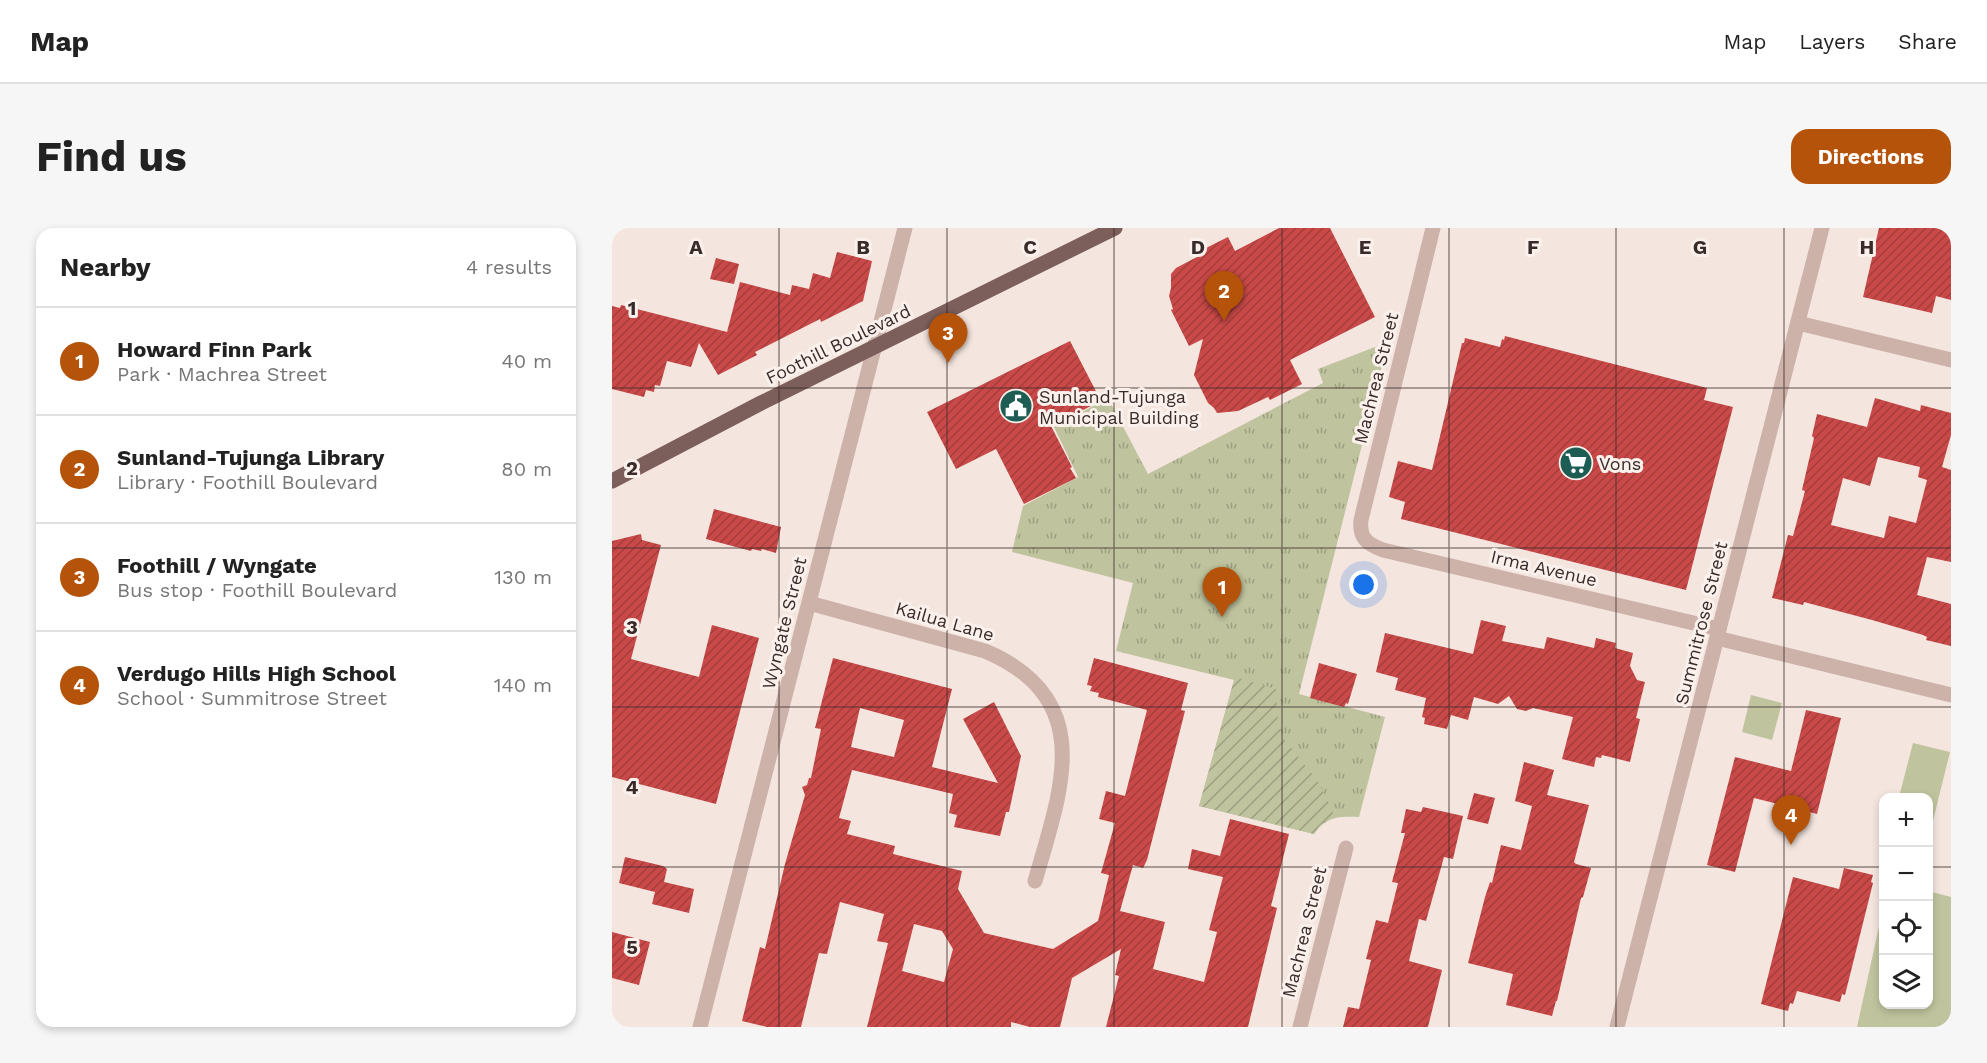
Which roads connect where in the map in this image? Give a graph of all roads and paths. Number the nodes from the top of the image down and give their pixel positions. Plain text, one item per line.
1 (905, 228) edge
2 (1115, 228) edge
3 (1433, 228) edge
4 (1822, 228) edge
5 (1798, 323) junction
6 (874, 348) junction
7 (1951, 360) edge
8 (612, 481) edge
9 (1364, 538) joint
10 (809, 603) junction
11 (1718, 634) junction
12 (1951, 695) edge
13 (1346, 848) dead end
14 (1035, 881) dead end
15 (700, 1027) edge
16 (1300, 1027) edge
17 (1617, 1027) edge

1 - 6 street, Wyngate Street
2 - 6 main road, Foothill Boulevard
3 - 9 street, Machrea Street
4 - 5 street, Summitrose Street
5 - 7 street
5 - 11 street, Summitrose Street
6 - 8 main road, Foothill Boulevard
6 - 10 street, Wyngate Street
9 - 11 street, Irma Avenue
10 - 14 street, Kailua Lane
10 - 15 street, Wyngate Street
11 - 12 street, Irma Avenue
11 - 17 street, Summitrose Street
13 - 16 street, Machrea Street

